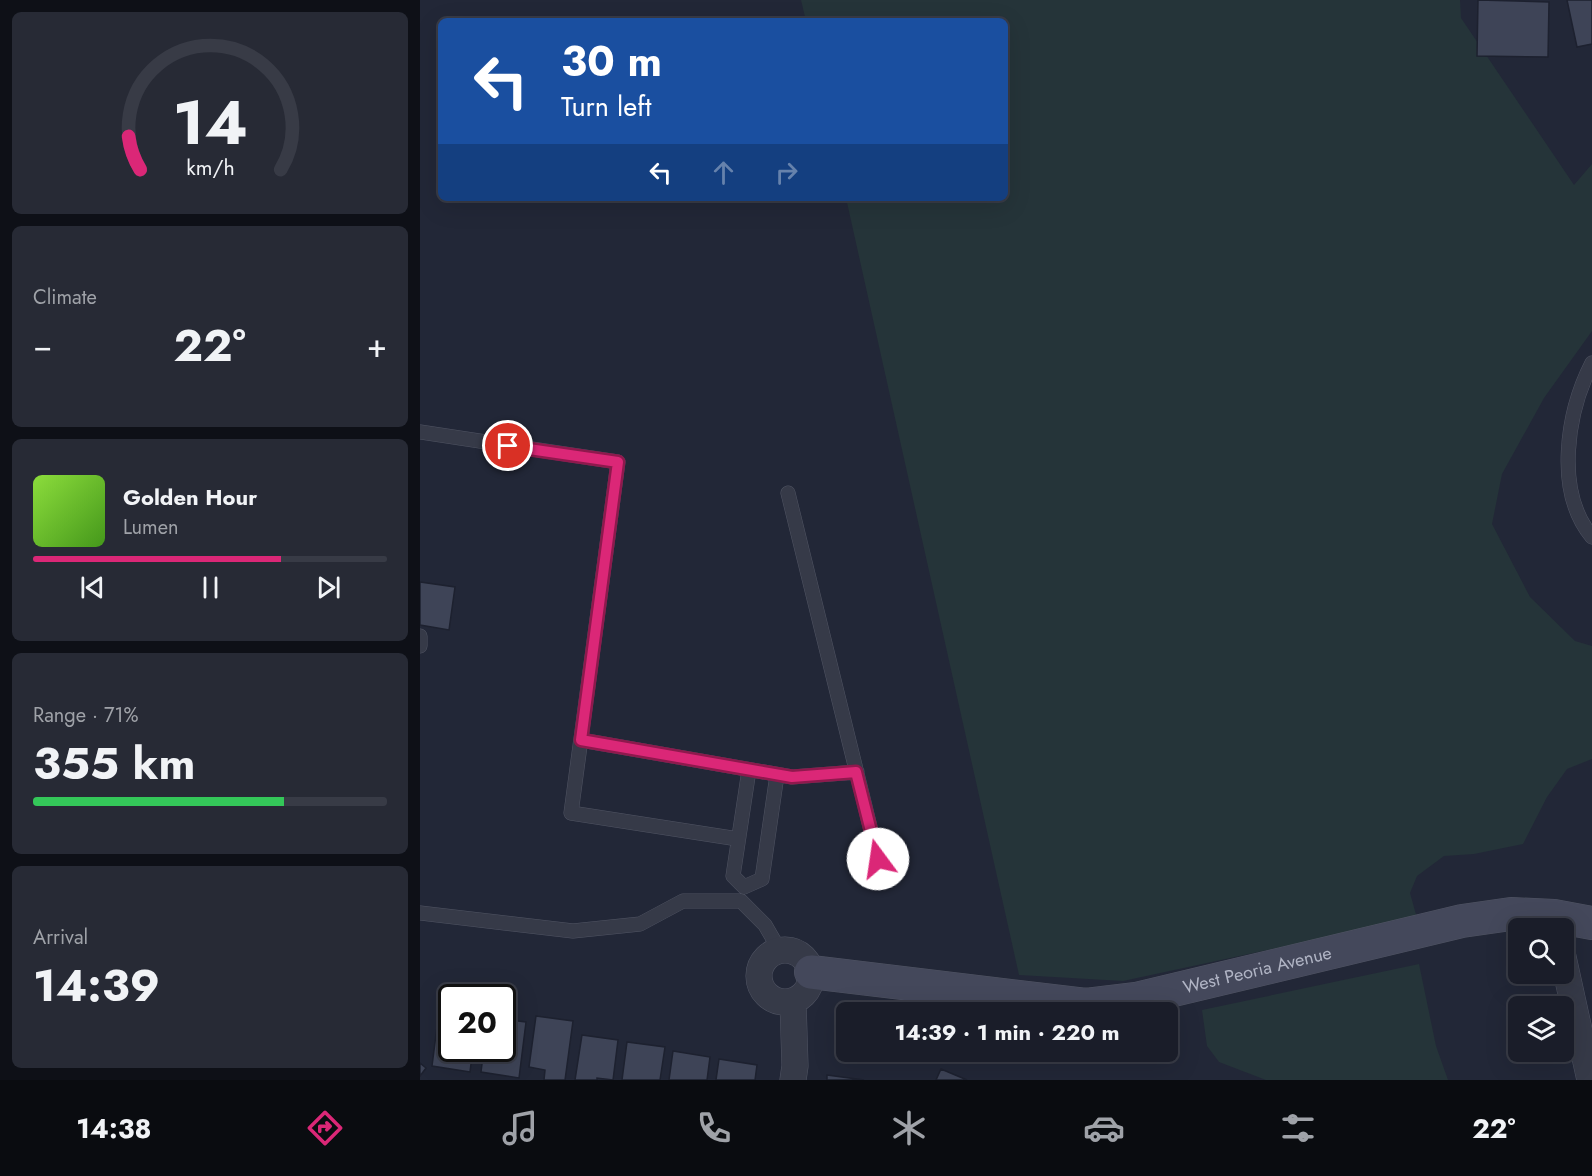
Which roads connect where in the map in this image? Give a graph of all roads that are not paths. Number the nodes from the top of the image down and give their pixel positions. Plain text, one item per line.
1 (1592, 363) edge
2 (420, 432) edge
3 (788, 493) dead end
4 (1592, 537) edge
5 (420, 636) edge
6 (420, 646) edge
7 (581, 740) junction
8 (749, 770) junction
9 (856, 772) junction
10 (777, 775) junction
11 (738, 839) junction
12 (878, 859) dead end
13 (744, 887) junction
14 (741, 901) junction
15 (420, 913) edge
16 (1534, 918) edge
17 (1574, 922) edge
18 (1592, 923) edge
19 (780, 951) junction
20 (811, 972) junction
21 (1569, 984) edge
22 (793, 1002) junction
23 (793, 1080) edge
24 (1590, 1080) edge

1 - 4 lane
2 - 7 lane
3 - 9 lane
5 - 6 lane
7 - 8 lane
7 - 11 lane
8 - 10 lane
8 - 11 lane
9 - 10 lane
9 - 12 lane
10 - 13 lane
11 - 13 lane
13 - 14 lane
14 - 15 lane
14 - 19 lane
16 - 20 street, West Peoria Avenue
17 - 18 street, West Peoria Avenue
19 - 20 street
19 - 22 street
20 - 22 street
21 - 24 street
22 - 23 street

